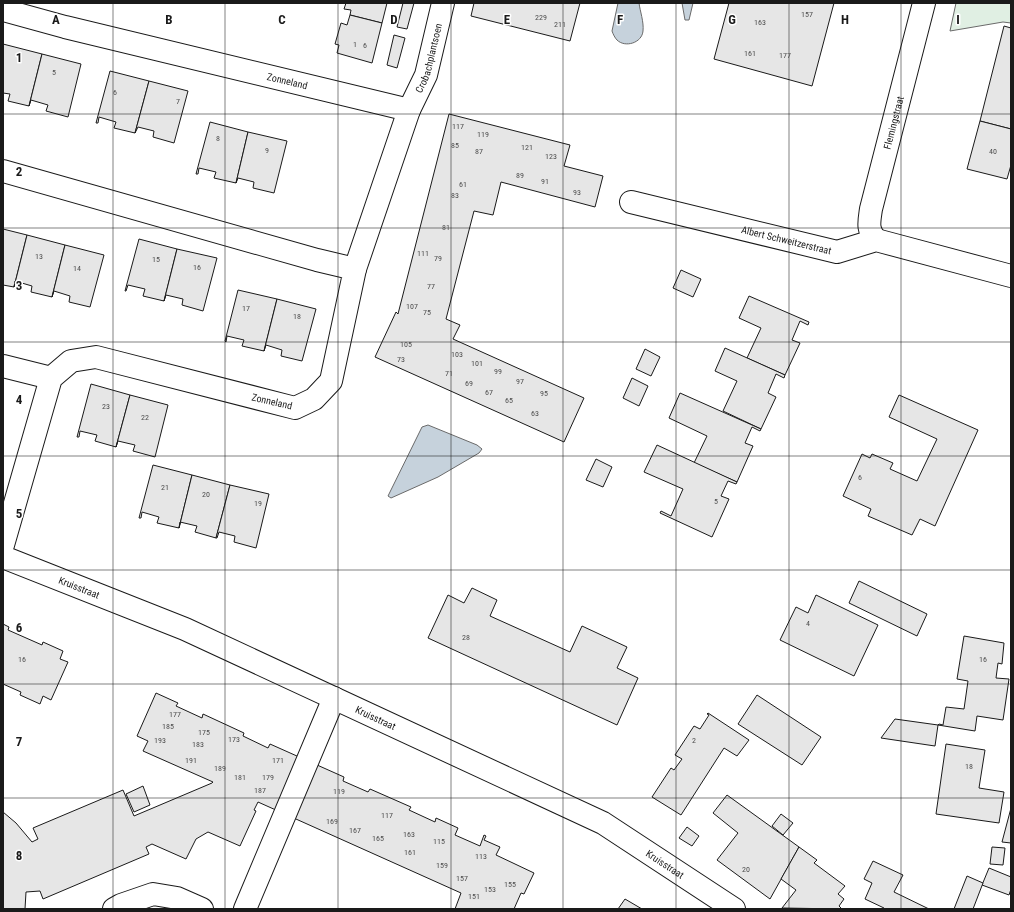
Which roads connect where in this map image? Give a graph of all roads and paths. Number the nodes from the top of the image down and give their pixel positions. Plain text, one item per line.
1 (443, 3) edge
2 (924, 3) edge
3 (3, 10) edge
4 (409, 110) junction
5 (3, 171) edge
6 (631, 202) dead end
7 (876, 240) junction
8 (356, 269) junction
9 (1011, 276) edge
10 (3, 366) edge
11 (51, 378) junction
12 (3, 545) edge
13 (3, 557) edge
14 (334, 698) junction
15 (114, 909) edge
16 (202, 909) edge
17 (245, 909) edge
18 (734, 909) edge

1 - 4 street, Crobachplantsoen
2 - 7 street, Flemingstraat
3 - 4 street, Zonneland
4 - 8 street, Zonneland
5 - 8 street
6 - 7 street, Albert Schweitzerstraat
7 - 9 street
8 - 11 street, Zonneland
10 - 11 street
11 - 12 street
13 - 14 street, Kruisstraat
14 - 17 street
14 - 18 street, Kruisstraat
15 - 16 street

